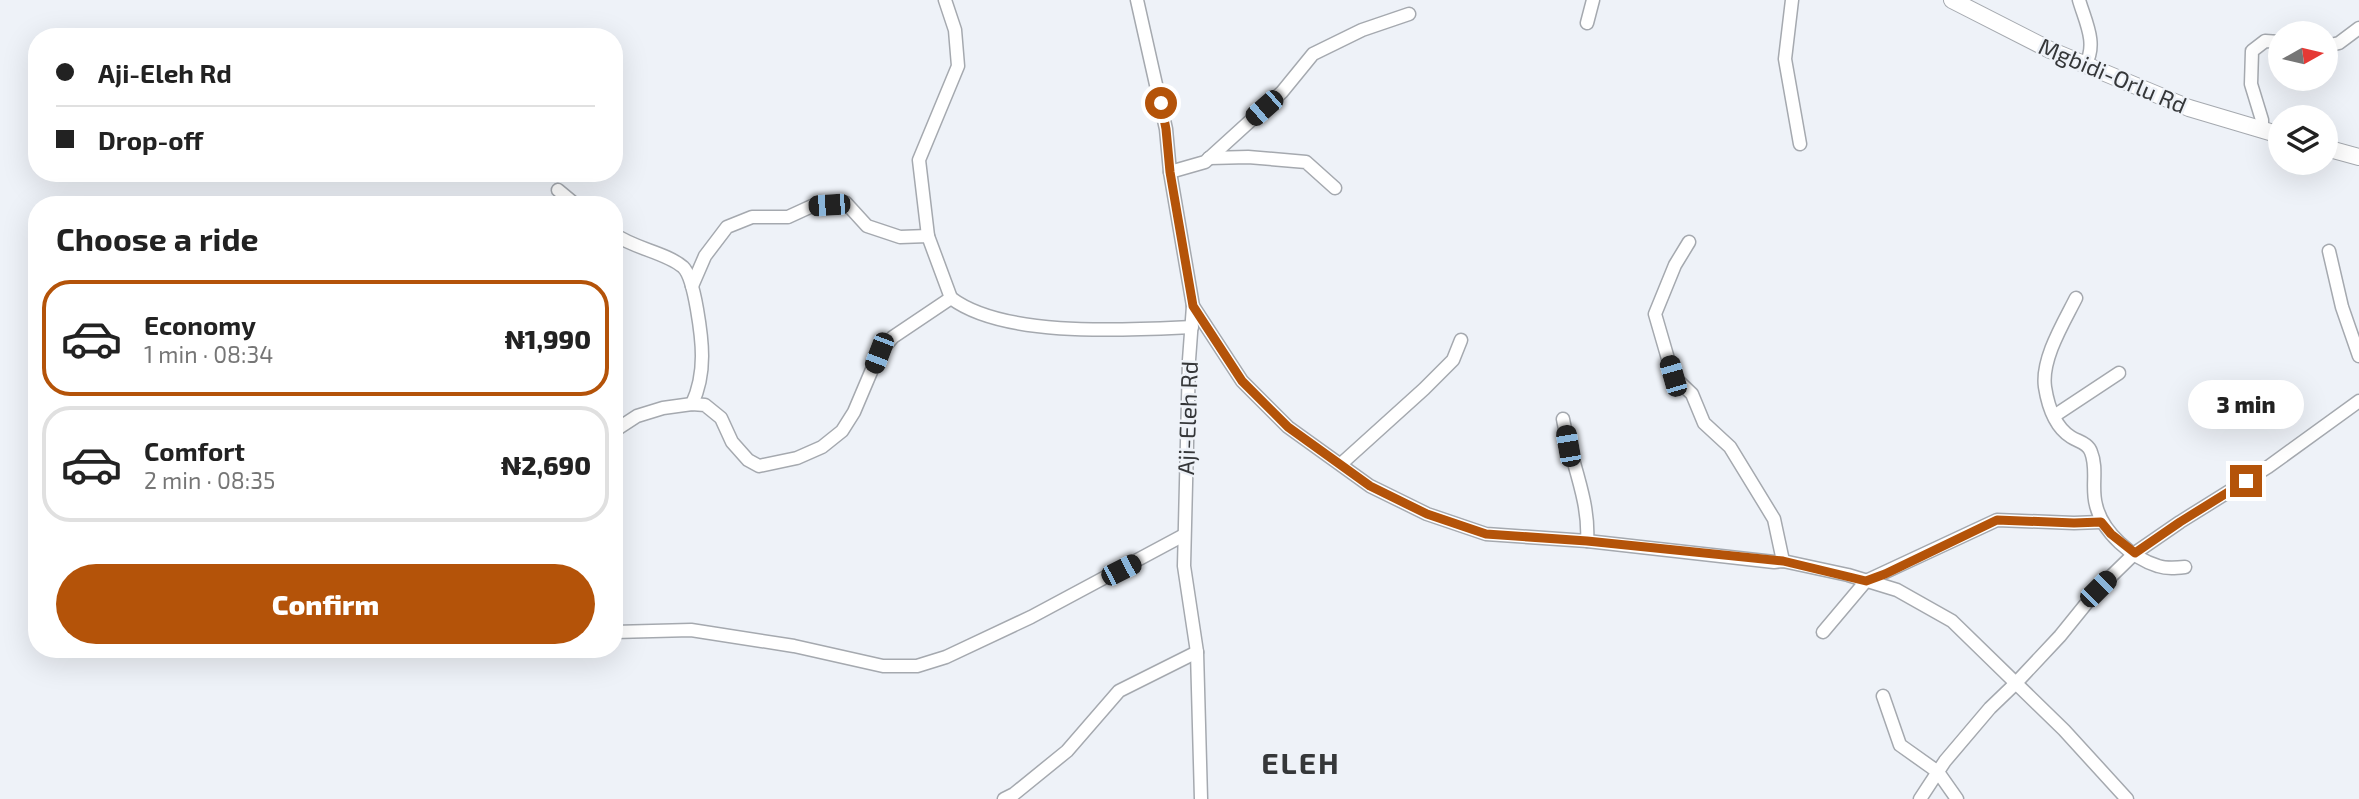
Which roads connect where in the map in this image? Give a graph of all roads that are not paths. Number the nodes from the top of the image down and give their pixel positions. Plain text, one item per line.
1 (944, 0) edge
2 (1137, 0) edge
3 (1593, 0) edge
4 (1792, 0) edge
5 (1952, 0) edge
6 (2079, 0) edge
7 (1409, 14) dead end
8 (1587, 23) dead end
9 (2359, 28) edge
10 (2268, 41) edge
11 (2338, 43) edge
12 (2085, 65) junction
13 (2262, 130) junction
14 (2268, 132) edge
15 (1800, 144) dead end
16 (2338, 151) edge
17 (2359, 157) edge
18 (1209, 158) junction
19 (1170, 172) junction
20 (1335, 188) dead end
21 (558, 190) dead end
22 (565, 196) edge
23 (928, 236) junction
24 (623, 239) edge
25 (1689, 242) dead end
26 (2329, 251) dead end
27 (692, 286) junction
28 (951, 298) junction
29 (2076, 298) dead end
30 (1193, 306) junction
31 (1192, 327) junction
32 (1461, 340) dead end
33 (2359, 356) edge
34 (2119, 373) dead end
35 (2359, 401) edge
36 (692, 404) junction
37 (2054, 416) junction
38 (1563, 419) dead end
39 (623, 425) edge
40 (1340, 464) junction
41 (2101, 522) junction
42 (1184, 535) junction
43 (1587, 541) junction
44 (2135, 553) junction
45 (1783, 561) junction
46 (2185, 567) dead end
47 (1866, 581) junction
48 (623, 632) edge
49 (1823, 632) dead end
50 (1197, 652) junction
51 (2015, 684) junction
52 (1883, 696) dead end
53 (1938, 772) junction
54 (1004, 799) edge
55 (1201, 799) edge
56 (1920, 799) edge
57 (1957, 799) edge
58 (2127, 799) edge

1 - 23 street
2 - 19 street, Aji-Eleh Rd
3 - 8 street
4 - 15 street
5 - 12 main road, Mgbidi-Orlu Rd
6 - 12 street
7 - 18 street
9 - 11 street
10 - 13 street
12 - 13 main road, Mgbidi-Orlu Rd
13 - 14 main road, Mgbidi-Orlu Rd
16 - 17 main road
18 - 19 street
18 - 20 street
19 - 30 street, Aji-Eleh Rd
21 - 22 street
23 - 27 street
23 - 28 street
24 - 27 street
25 - 45 street
26 - 33 street
27 - 36 street
28 - 31 street
28 - 36 street
29 - 37 street
30 - 31 street, Aji-Eleh Rd
30 - 40 street
31 - 42 street, Aji-Eleh Rd
32 - 40 street
34 - 37 street
35 - 44 street
36 - 39 street
37 - 41 street
38 - 43 street
40 - 43 street
41 - 44 street
41 - 47 street
42 - 48 street
42 - 50 street, Aji-Eleh Rd
43 - 45 street
44 - 46 street
44 - 51 street
45 - 47 street
47 - 49 street
47 - 51 street
50 - 54 street
50 - 55 street, Aji-Eleh Rd
51 - 53 street
51 - 58 street
52 - 53 street
53 - 56 street
53 - 57 street

